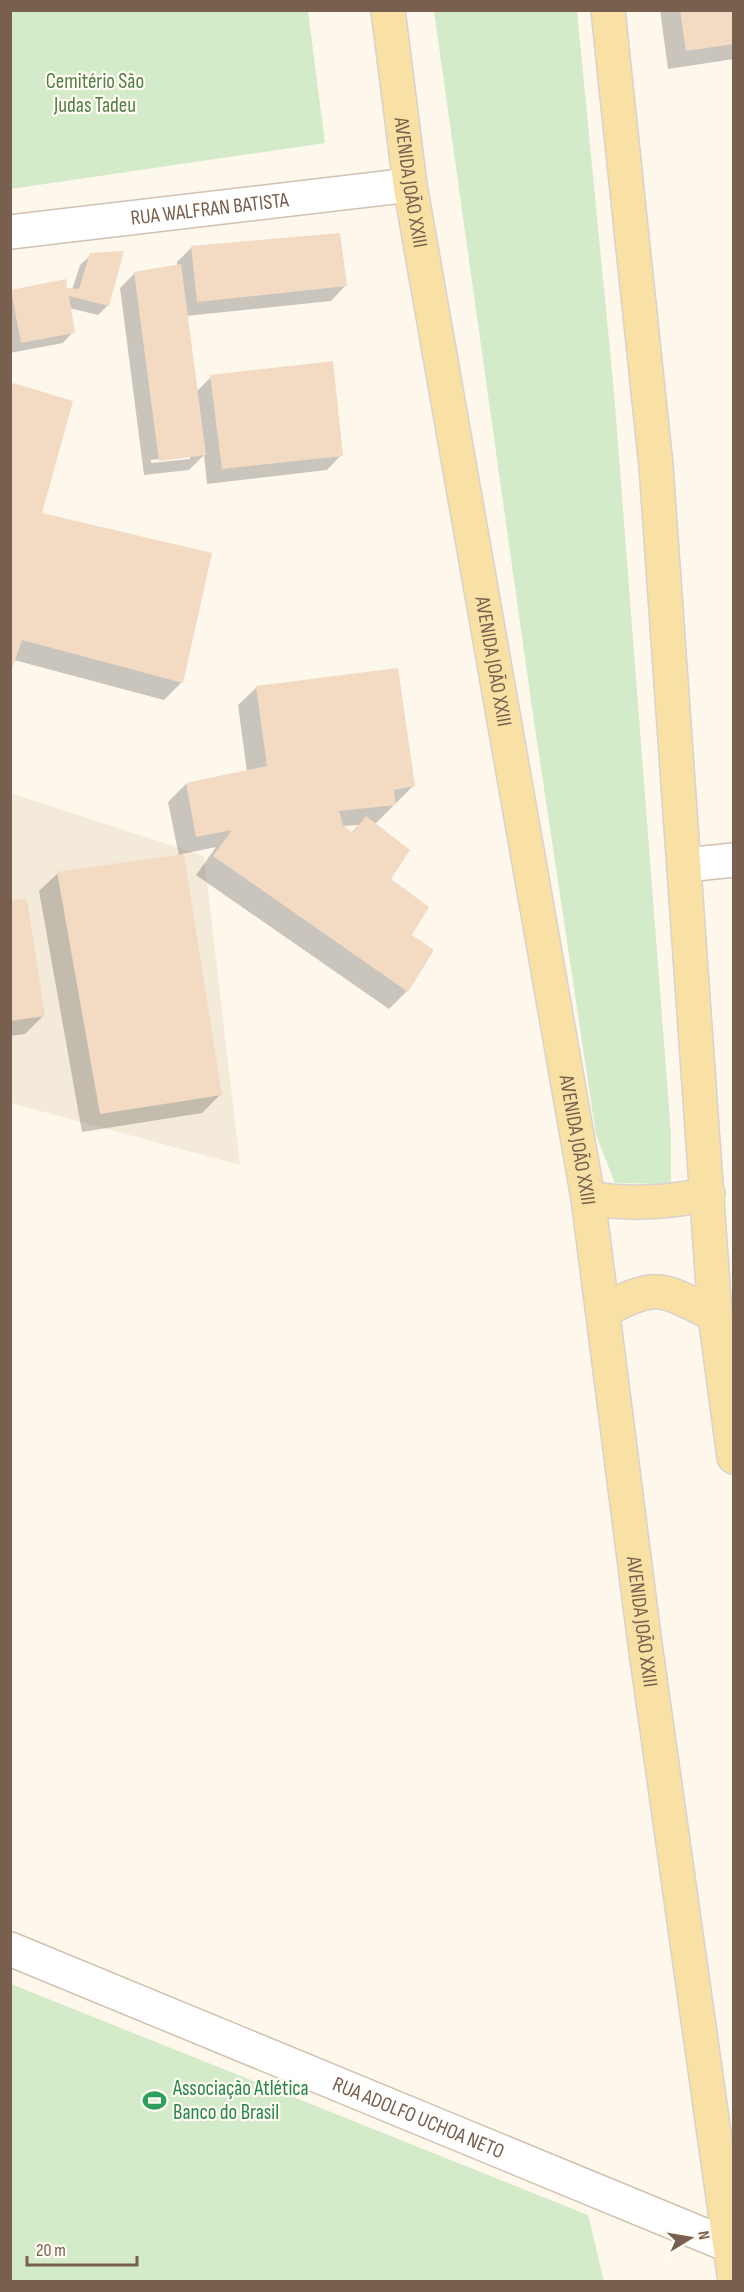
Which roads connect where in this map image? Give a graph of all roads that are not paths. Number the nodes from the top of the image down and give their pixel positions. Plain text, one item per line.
1 (388, 10) edge
2 (608, 10) edge
3 (410, 185) junction
4 (10, 232) edge
5 (734, 860) edge
6 (685, 865) junction
7 (708, 1194) junction
8 (588, 1198) junction
9 (603, 1311) junction
10 (715, 1315) junction
11 (734, 1457) edge
12 (10, 1949) edge
13 (731, 2260) edge

1 - 3 main road, AVENIDA JOÃO XXIII
2 - 6 main road
3 - 4 street, RUA WALFRAN BATISTA
3 - 8 main road, AVENIDA JOÃO XXIII
5 - 6 street
6 - 7 main road
7 - 8 main road
7 - 10 main road
8 - 9 main road, AVENIDA JOÃO XXIII
9 - 10 main road
9 - 13 main road, AVENIDA JOÃO XXIII
10 - 11 main road
12 - 13 street, RUA ADOLFO UCHOA NETO

